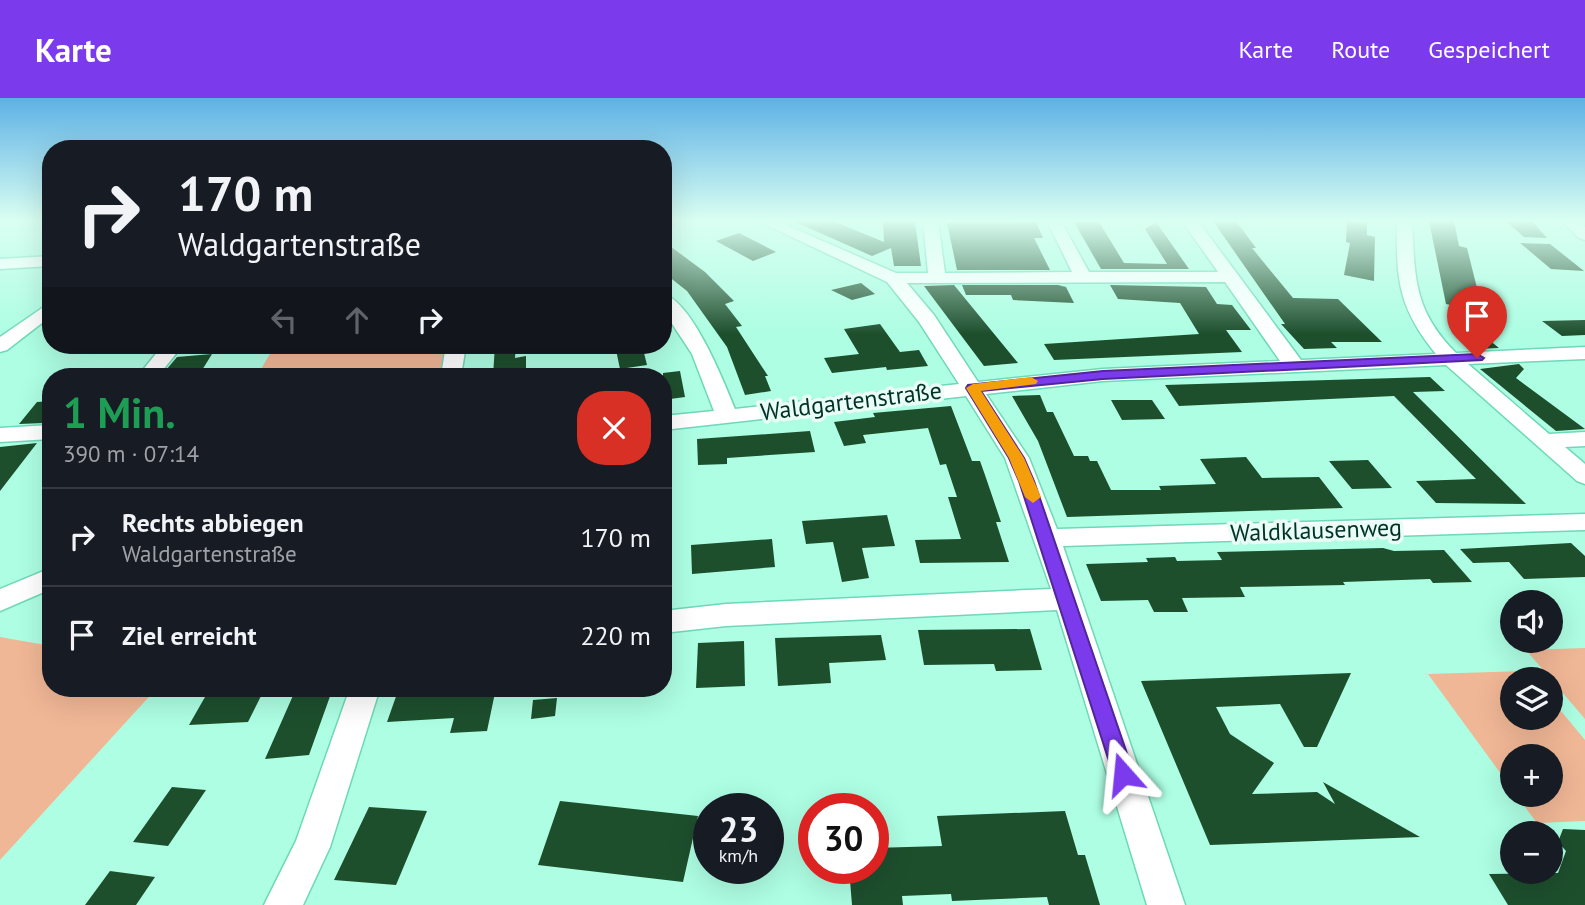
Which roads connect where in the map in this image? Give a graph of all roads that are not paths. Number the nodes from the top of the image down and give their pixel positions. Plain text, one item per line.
1 (850, 259) edge
2 (935, 259) edge
3 (1074, 259) edge
4 (1216, 259) edge
5 (1405, 259) edge
6 (42, 262) edge
7 (0, 264) edge
8 (937, 276) junction
9 (1083, 277) junction
10 (1229, 277) junction
11 (893, 278) junction
12 (672, 308) edge
13 (42, 314) edge
14 (0, 346) edge
15 (1585, 353) edge
16 (166, 354) edge
17 (1450, 359) junction
18 (1296, 366) junction
19 (154, 368) edge
20 (973, 388) junction
21 (727, 416) junction
22 (672, 422) edge
23 (42, 433) edge
24 (0, 435) edge
25 (1585, 439) edge
26 (1546, 441) junction
27 (1585, 476) edge
28 (1585, 522) edge
29 (1047, 538) junction
30 (42, 582) edge
31 (1066, 599) junction
32 (0, 601) edge
33 (672, 621) edge
34 (362, 697) edge
35 (283, 905) edge
36 (1166, 905) edge

1 - 11 street
2 - 8 street
3 - 9 street
4 - 10 street
5 - 17 street
6 - 7 street
8 - 9 street
8 - 11 street
9 - 10 street
10 - 18 street
11 - 20 street
12 - 21 street
13 - 14 street
15 - 17 street, Waldgartenstraße
16 - 19 street
17 - 18 street, Waldgartenstraße
17 - 26 street
18 - 20 street, Waldgartenstraße
20 - 21 street, Waldgartenstraße
20 - 29 street
21 - 22 street, Waldgartenstraße
23 - 24 street
25 - 26 street
26 - 27 street
28 - 29 street, Waldklausenweg
29 - 31 street
30 - 32 street
31 - 33 street
31 - 36 street
34 - 35 street

